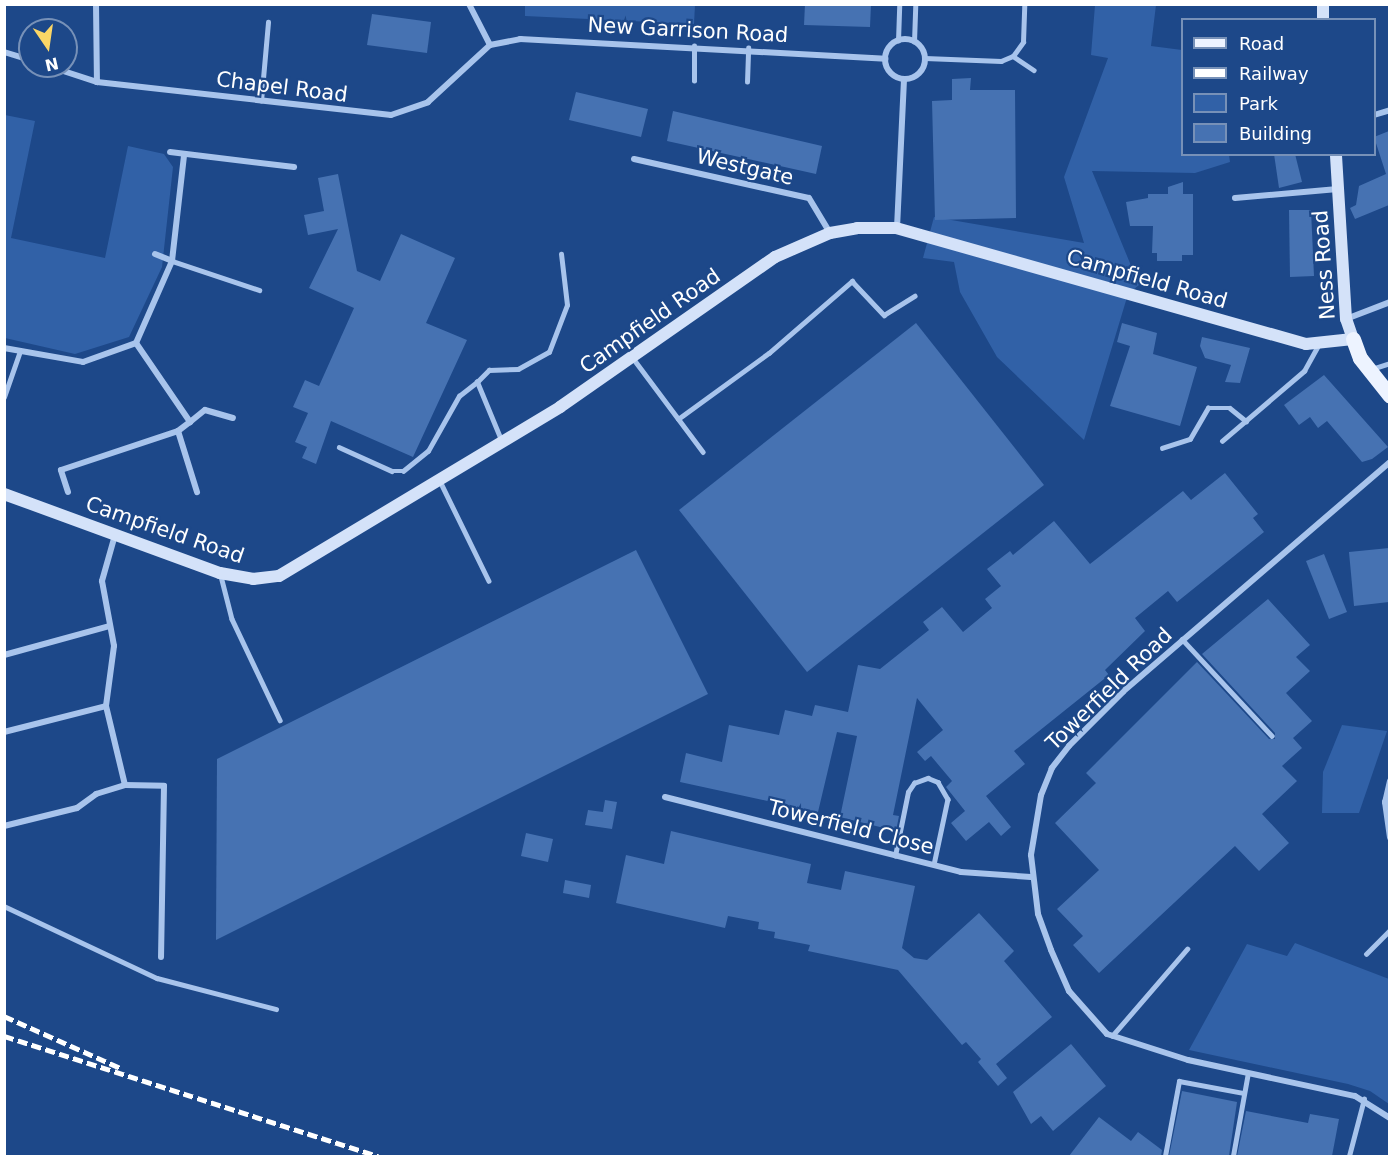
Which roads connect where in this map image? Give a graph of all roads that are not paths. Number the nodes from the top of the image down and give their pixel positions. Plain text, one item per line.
1 (96, 4) edge
2 (469, 4) edge
3 (899, 4) edge
4 (915, 4) edge
5 (1024, 4) edge
6 (268, 22) dead end
7 (898, 40) junction
8 (914, 42) junction
9 (490, 45) junction
10 (694, 46) junction
11 (748, 48) junction
12 (1012, 56) junction
13 (925, 58) junction
14 (885, 59) junction
15 (1034, 70) dead end
16 (78, 76) edge
17 (904, 80) junction
18 (694, 81) dead end
19 (97, 82) junction
20 (747, 82) dead end
21 (261, 101) junction
22 (170, 152) dead end
23 (184, 155) junction
24 (1336, 156) edge
25 (634, 159) dead end
26 (294, 167) dead end
27 (1339, 189) junction
28 (1235, 198) dead end
29 (897, 228) junction
30 (830, 233) junction
31 (155, 254) dead end
32 (561, 254) dead end
33 (172, 261) junction
34 (259, 290) dead end
35 (914, 296) dead end
36 (1389, 302) edge
37 (1346, 319) junction
38 (1353, 339) junction
39 (136, 343) junction
40 (1320, 344) junction
41 (4, 348) edge
42 (20, 351) junction
43 (633, 358) junction
44 (1389, 363) edge
45 (1370, 370) junction
46 (477, 382) junction
47 (1389, 396) edge
48 (4, 397) edge
49 (233, 418) dead end
50 (678, 419) junction
51 (1246, 421) junction
52 (190, 422) junction
53 (178, 431) junction
54 (1222, 441) dead end
55 (502, 442) junction
56 (339, 447) dead end
57 (1162, 448) dead end
58 (703, 452) dead end
59 (1389, 462) edge
60 (440, 480) junction
61 (68, 492) dead end
62 (197, 492) dead end
63 (4, 494) edge
64 (116, 534) junction
65 (220, 573) junction
66 (489, 581) dead end
67 (109, 626) junction
68 (1182, 639) junction
69 (4, 655) edge
70 (106, 706) junction
71 (280, 720) dead end
72 (4, 732) edge
73 (1272, 736) dead end
74 (1389, 781) edge
75 (125, 785) junction
76 (665, 798) dead end
77 (4, 826) edge
78 (1389, 838) edge
79 (895, 856) junction
80 (934, 865) junction
81 (1031, 878) junction
82 (4, 906) edge
83 (1389, 930) edge
84 (1187, 949) dead end
85 (1366, 954) dead end
86 (161, 957) dead end
87 (276, 1009) dead end
88 (1112, 1036) junction
89 (1248, 1072) junction
90 (1244, 1093) junction
91 (1364, 1100) junction
92 (1389, 1118) edge
93 (1165, 1156) edge
94 (1233, 1156) edge
95 (1348, 1156) edge

1 - 19 street
2 - 9 street
3 - 7 lane
4 - 8 lane
5 - 12 lane
6 - 21 lane
7 - 8 street
7 - 14 street
8 - 13 street
9 - 10 street, New Garrison Road
9 - 21 street, Chapel Road
10 - 11 street, New Garrison Road
10 - 18 lane
11 - 14 street, New Garrison Road
11 - 20 lane
12 - 13 lane
12 - 15 lane
13 - 17 street
14 - 17 street
16 - 19 street, Chapel Road
17 - 29 street
19 - 21 street, Chapel Road
22 - 23 street
23 - 26 street
23 - 33 street
24 - 27 street, Ness Road
25 - 30 street, Westgate
27 - 28 street
27 - 37 street, Ness Road
29 - 30 street, Campfield Road
29 - 40 street, Campfield Road
30 - 43 street, Campfield Road
31 - 33 street
32 - 46 lane
33 - 34 lane
33 - 39 street
35 - 50 lane
36 - 37 street
37 - 38 street, Ness Road
38 - 40 street, Campfield Road
38 - 45 main road, Ness Road
39 - 42 street
39 - 52 street
40 - 51 lane
41 - 42 street
42 - 48 lane
43 - 50 lane
43 - 55 street, Campfield Road
44 - 45 lane
45 - 47 main road, Ness Road
46 - 55 lane
46 - 56 lane
49 - 52 street
50 - 58 lane
51 - 54 lane
51 - 57 lane
52 - 53 street
53 - 61 street
53 - 62 street
55 - 60 street, Campfield Road
59 - 68 street, Towerfield Road
60 - 65 street, Campfield Road
60 - 66 lane
63 - 64 street, Campfield Road
64 - 65 street, Campfield Road
64 - 67 street
65 - 71 lane
67 - 69 street
67 - 70 street
68 - 73 lane
68 - 81 street, Towerfield Road
70 - 72 street
70 - 75 street
74 - 78 street
75 - 77 street
75 - 86 street
76 - 79 street, Towerfield Close
79 - 80 street, Towerfield Close
79 - 80 lane
80 - 81 street, Towerfield Close
81 - 88 street, Towerfield Road
82 - 87 lane
83 - 85 lane
84 - 88 lane
88 - 89 street, Towerfield Road
89 - 90 lane
89 - 91 street, Towerfield Road
90 - 93 lane
90 - 94 lane
91 - 92 street, Towerfield Road
91 - 95 lane

